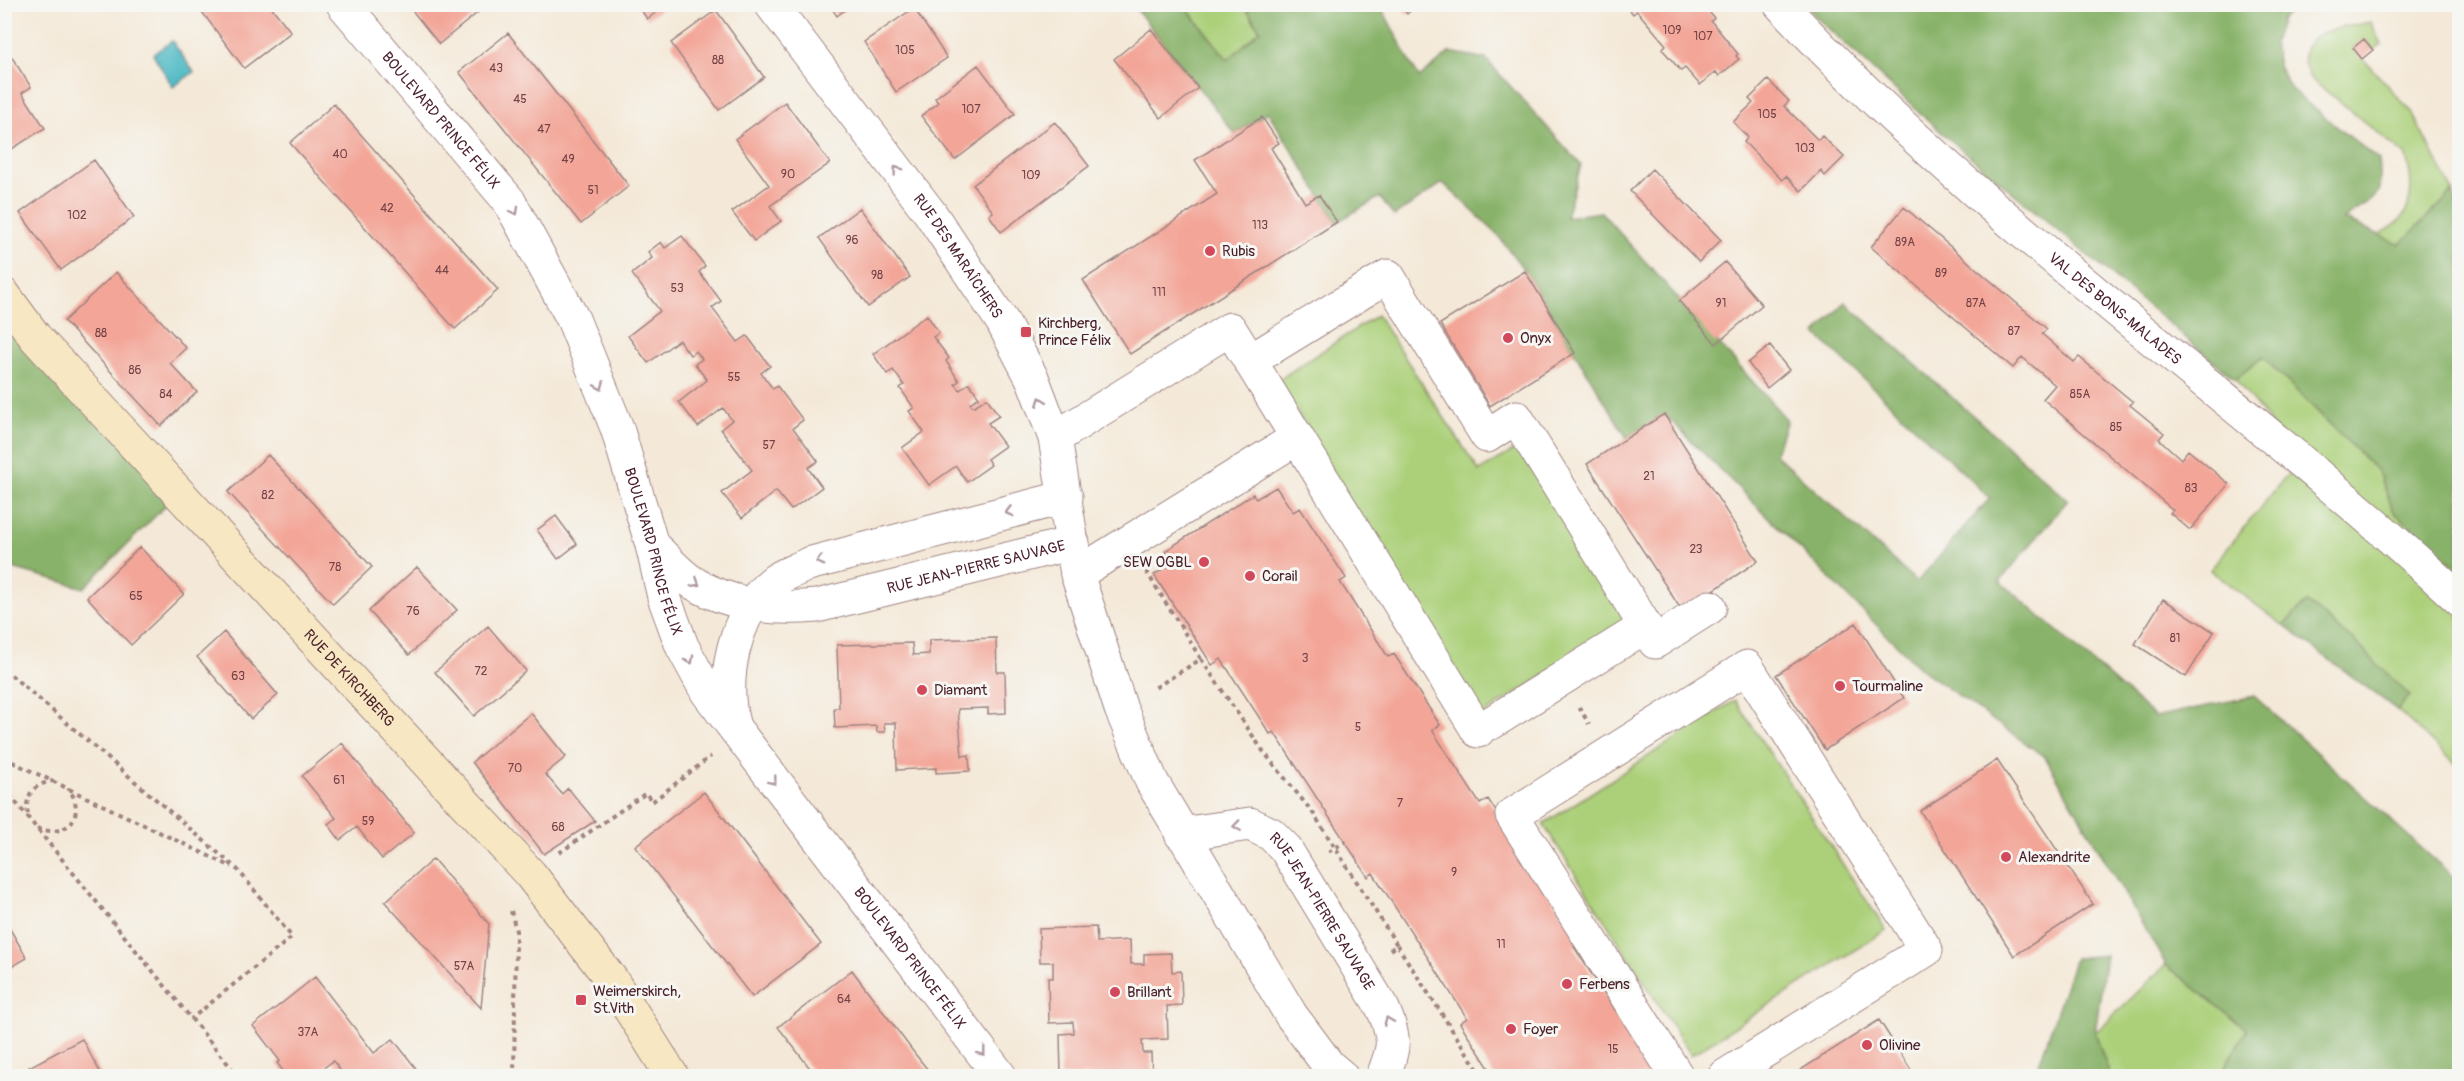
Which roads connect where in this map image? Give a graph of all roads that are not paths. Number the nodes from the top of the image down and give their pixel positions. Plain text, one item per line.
1 (343, 4) edge
2 (771, 4) edge
3 (1780, 4) edge
4 (4, 295) edge
5 (1250, 361) junction
6 (1055, 438) junction
7 (1297, 438) junction
8 (1066, 498) junction
9 (652, 545) junction
10 (1075, 559) junction
11 (2460, 600) edge
12 (751, 605) junction
13 (1710, 608) dead end
14 (1635, 633) dead end
15 (737, 735) junction
16 (1180, 834) junction
17 (672, 1077) edge
18 (1000, 1077) edge
19 (1341, 1077) edge
20 (1383, 1077) edge
21 (1677, 1077) edge
22 (1725, 1077) edge

1 -> 9 street, BOULEVARD PRINCE FÉLIX
6 -> 2 street, RUE DES MARAÎCHERS
3 - 11 street, VAL DES BONS-MALADES
4 - 17 main road, RUE DE KIRCHBERG
5 - 6 street
5 - 7 street
5 - 13 street
6 - 8 street, RUE DES MARAÎCHERS
7 - 10 street, RUE JEAN-PIERRE SAUVAGE
7 - 14 street
8 - 10 street, RUE DES MARAÎCHERS
8 -> 12 street
9 -> 12 street, RUE JEAN-PIERRE SAUVAGE
9 -> 15 street, BOULEVARD PRINCE FÉLIX
10 - 12 street, RUE JEAN-PIERRE SAUVAGE
10 - 16 street
12 - 15 street
15 -> 18 street, BOULEVARD PRINCE FÉLIX
16 - 19 street
20 -> 16 street, RUE JEAN-PIERRE SAUVAGE
21 - 22 street

